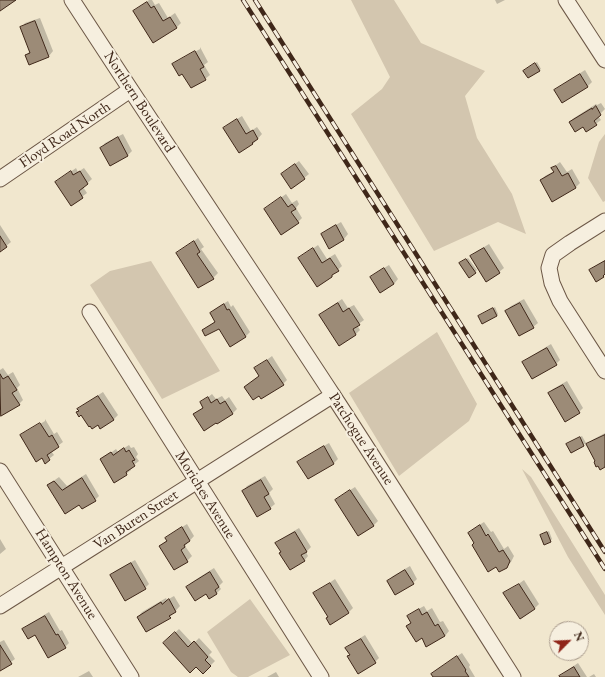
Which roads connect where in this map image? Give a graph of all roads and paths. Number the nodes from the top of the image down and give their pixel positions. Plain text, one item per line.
1 (72, 0) edge
2 (566, 0) edge
3 (605, 60) edge
4 (130, 90) junction
5 (0, 179) edge
6 (206, 203) joint
7 (605, 221) edge
8 (90, 312) dead end
9 (605, 371) edge
10 (333, 395) junction
11 (0, 471) edge
12 (197, 481) junction
13 (62, 568) junction
14 (0, 606) edge
15 (131, 677) edge
16 (321, 677) edge
17 (513, 677) edge

1 - 4 street, Northern Boulevard
2 - 3 street
4 - 5 street, Floyd Road North
4 - 6 street, Northern Boulevard
6 - 10 street, Patchogue Avenue
7 - 9 street
8 - 12 street, Moriches Avenue
10 - 12 street, Van Buren Street
10 - 17 street, Patchogue Avenue
11 - 13 street, Hampton Avenue
12 - 13 street, Van Buren Street
12 - 16 street, Moriches Avenue
13 - 14 street, Van Buren Street
13 - 15 street, Hampton Avenue

